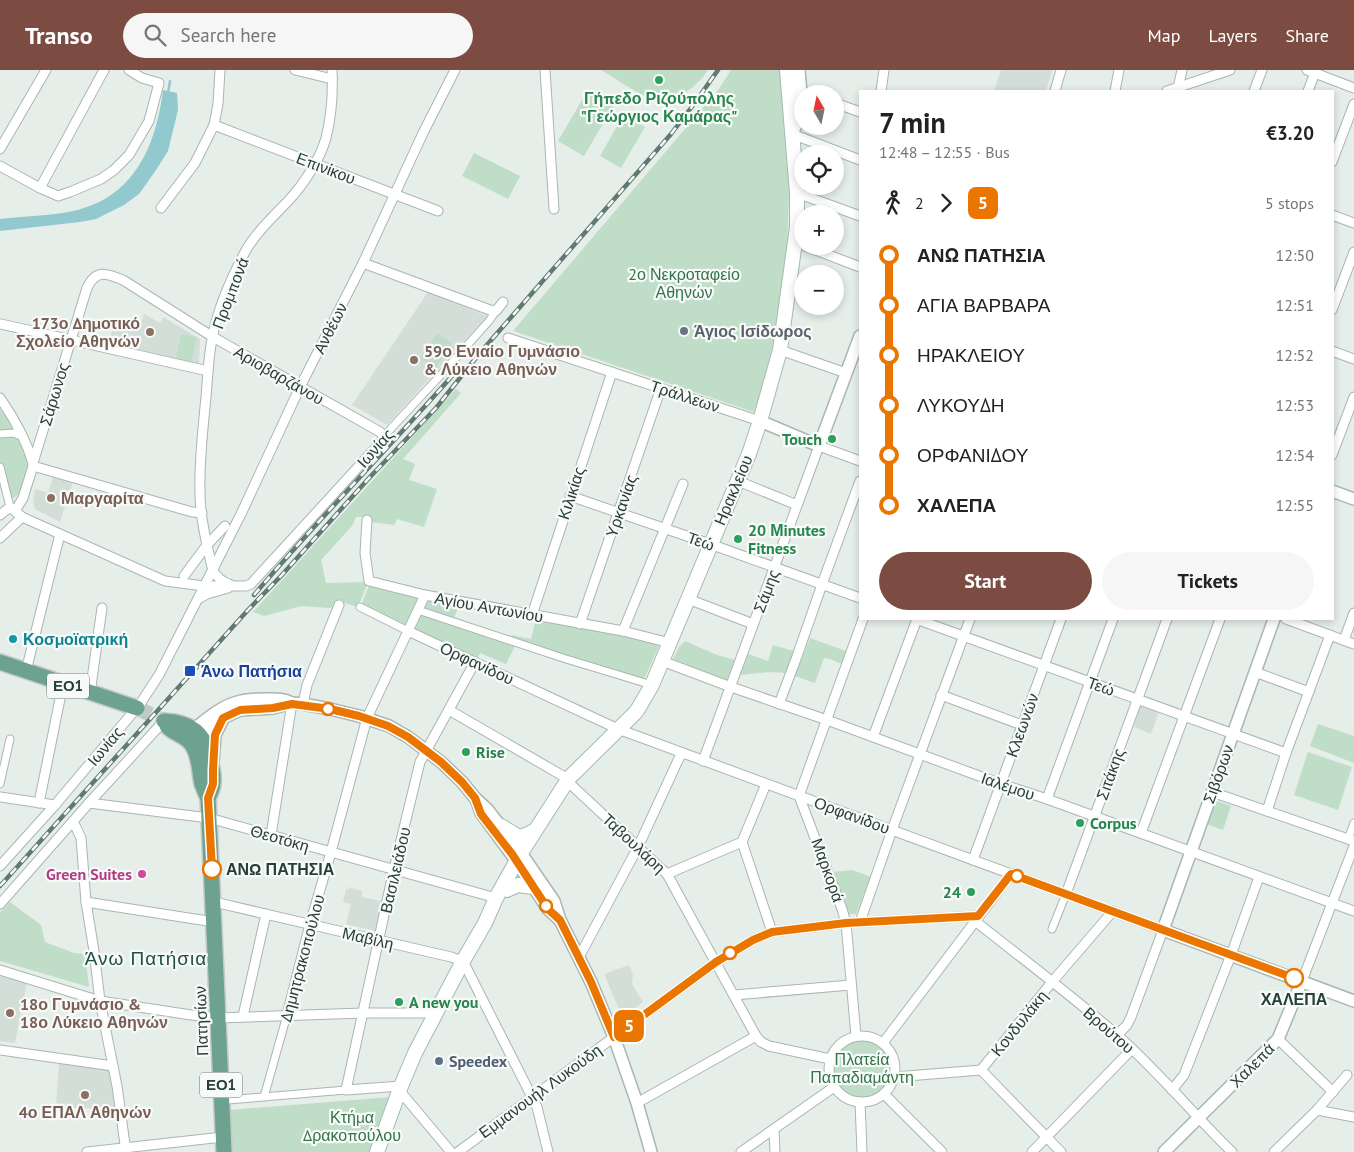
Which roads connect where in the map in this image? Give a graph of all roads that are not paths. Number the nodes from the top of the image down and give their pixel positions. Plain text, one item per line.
1 (46, 70) edge
2 (104, 70) edge
3 (129, 70) edge
4 (220, 70) edge
5 (295, 70) edge
6 (455, 70) edge
7 (545, 70) edge
8 (787, 70) edge
9 (799, 70) edge
10 (884, 70) edge
11 (1062, 70) edge
12 (1119, 70) edge
13 (1182, 70) edge
14 (1230, 70) edge
15 (1262, 70) edge
16 (1312, 71) edge
17 (332, 75) edge
18 (802, 85) edge
19 (1178, 88) junction
20 (1354, 88) edge
21 (881, 90) edge
22 (1055, 90) edge
23 (1115, 90) edge
24 (1171, 90) edge
25 (1254, 90) edge
26 (1308, 90) edge
27 (1354, 104) edge
28 (844, 106) edge
29 (859, 112) edge
30 (214, 126) junction
31 (794, 129) edge
32 (792, 134) junction
33 (0, 149) edge
34 (1334, 157) edge
35 (794, 158) edge
36 (859, 160) edge
37 (314, 164) junction
38 (0, 166) edge
39 (40, 188) junction
40 (395, 195) junction
41 (803, 195) edge
42 (161, 208) dead end
43 (554, 209) dead end
44 (438, 211) dead end
45 (859, 215) edge
46 (1334, 216) edge
47 (1354, 223) edge
48 (1354, 252) edge
49 (799, 255) edge
50 (828, 255) edge
51 (363, 263) junction
52 (859, 267) edge
53 (95, 277) joint
54 (503, 302) dead end
55 (1334, 305) edge
56 (496, 311) junction
57 (1, 324) edge
58 (213, 337) junction
59 (508, 338) dead end
60 (70, 339) junction
61 (859, 339) edge
62 (780, 350) junction
63 (1334, 352) edge
64 (1354, 359) edge
65 (208, 371) junction
66 (612, 372) junction
67 (846, 373) junction
68 (300, 387) junction
69 (661, 388) junction
70 (1354, 397) edge
71 (0, 398) edge
72 (760, 421) junction
73 (20, 432) junction
74 (0, 434) edge
75 (384, 436) junction
76 (819, 446) junction
77 (1334, 450) edge
78 (859, 461) edge
79 (33, 465) junction
80 (0, 468) edge
81 (738, 481) junction
82 (683, 484) dead end
83 (859, 484) edge
84 (1334, 492) edge
85 (570, 496) junction
86 (1334, 499) edge
87 (1354, 499) edge
88 (797, 505) junction
89 (1354, 506) edge
90 (15, 512) junction
91 (618, 513) junction
92 (241, 514) junction
93 (0, 515) edge
94 (203, 518) junction
95 (367, 520) dead end
96 (225, 526) junction
97 (665, 529) junction
98 (60, 534) junction
99 (0, 538) edge
100 (710, 544) junction
101 (207, 545) junction
102 (775, 568) junction
103 (213, 571) junction
104 (184, 576) junction
105 (165, 581) junction
106 (232, 585) junction
107 (822, 585) junction
108 (204, 586) junction
109 (425, 595) junction
110 (198, 598) junction
111 (859, 598) edge
112 (688, 599) junction
113 (339, 605) dead end
114 (102, 608) dead end
115 (360, 608) dead end
116 (418, 610) junction
117 (1354, 613) edge
118 (532, 615) junction
119 (863, 620) edge
120 (916, 620) edge
121 (919, 620) edge
122 (970, 620) edge
123 (1061, 620) edge
124 (1113, 620) edge
125 (1167, 620) edge
126 (1220, 620) edge
127 (1274, 620) edge
128 (1289, 620) edge
129 (580, 624) junction
130 (753, 624) junction
131 (408, 630) junction
132 (623, 632) junction
133 (1330, 635) junction
134 (963, 636) junction
135 (1344, 640) junction
136 (670, 643) junction
137 (1354, 644) edge
138 (662, 661) junction
139 (0, 662) edge
140 (475, 662) junction
141 (1044, 665) junction
142 (26, 671) junction
143 (1255, 672) junction
144 (1090, 682) junction
145 (63, 684) junction
146 (652, 685) junction
147 (731, 688) junction
148 (90, 692) junction
149 (1309, 692) junction
150 (941, 696) junction
151 (1138, 699) junction
152 (297, 704) junction
153 (779, 704) junction
154 (137, 708) junction
155 (449, 710) junction
156 (1184, 716) junction
157 (223, 718) junction
158 (367, 718) junction
159 (827, 720) junction
160 (164, 721) joint
161 (1022, 725) junction
162 (618, 729) junction
163 (1233, 734) junction
164 (192, 736) junction
165 (873, 737) junction
166 (10, 738) dead end
167 (426, 750) junction
168 (683, 753) junction
169 (1286, 753) junction
170 (920, 754) junction
171 (703, 761) junction
172 (213, 770) junction
173 (567, 781) junction
174 (0, 784) edge
175 (766, 784) junction
176 (1001, 784) junction
177 (1212, 792) junction
178 (799, 796) junction
179 (0, 797) edge
180 (208, 798) junction
181 (475, 798) junction
182 (1047, 799) junction
183 (554, 802) junction
184 (39, 803) junction
185 (89, 803) junction
186 (55, 805) junction
187 (1267, 811) junction
188 (1095, 816) junction
189 (209, 818) junction
190 (73, 821) junction
191 (1354, 823) edge
192 (501, 826) junction
193 (892, 830) junction
194 (534, 832) junction
195 (1140, 833) junction
196 (271, 835) junction
197 (742, 842) junction
198 (1352, 842) edge
199 (638, 847) junction
200 (331, 852) junction
201 (1190, 852) junction
202 (521, 860) junction
203 (973, 860) junction
204 (0, 866) edge
205 (394, 869) junction
206 (667, 874) junction
207 (1011, 874) junction
208 (1259, 876) junction
209 (533, 887) junction
210 (502, 894) junction
211 (1066, 894) junction
212 (86, 902) junction
213 (214, 902) junction
214 (1332, 903) junction
215 (0, 904) edge
216 (1113, 911) junction
217 (1354, 911) edge
218 (266, 914) junction
219 (977, 918) junction
220 (560, 920) junction
221 (214, 922) junction
222 (860, 922) junction
223 (846, 923) junction
224 (310, 924) junction
225 (1052, 929) dead end
226 (1163, 930) junction
227 (772, 932) junction
228 (379, 940) junction
229 (1231, 955) junction
230 (579, 957) junction
231 (463, 961) junction
232 (716, 962) junction
233 (0, 970) edge
234 (1302, 981) junction
235 (1052, 982) junction
236 (851, 985) junction
237 (734, 995) junction
238 (1354, 1000) edge
239 (100, 1001) junction
240 (363, 1012) junction
241 (436, 1013) junction
242 (286, 1015) junction
243 (243, 1016) junction
244 (218, 1018) junction
245 (1117, 1035) junction
246 (756, 1036) junction
247 (856, 1036) junction
248 (614, 1037) junction
249 (1278, 1039) junction
250 (883, 1043) junction
251 (1132, 1049) junction
252 (0, 1050) edge
253 (830, 1058) junction
254 (113, 1066) junction
255 (981, 1070) junction
256 (1347, 1075) dead end
257 (895, 1077) junction
258 (834, 1087) junction
259 (400, 1088) junction
260 (346, 1090) junction
261 (1172, 1090) junction
262 (1333, 1092) junction
263 (884, 1094) junction
264 (264, 1097) junction
265 (532, 1097) junction
266 (228, 1100) dead end
267 (860, 1102) junction
268 (636, 1103) junction
269 (1317, 1110) junction
270 (1354, 1117) edge
271 (1198, 1118) junction
272 (774, 1129) junction
273 (1046, 1137) junction
274 (224, 1144) edge
275 (126, 1150) edge
276 (86, 1152) edge
277 (377, 1152) edge
278 (451, 1152) edge
279 (458, 1152) edge
280 (548, 1152) edge
281 (651, 1152) edge
282 (741, 1152) edge
283 (775, 1152) edge
284 (862, 1152) edge
285 (942, 1152) edge
286 (1032, 1152) edge
287 (1061, 1152) edge
288 (1164, 1152) edge
289 (1232, 1152) edge
290 (1274, 1152) edge

1 - 33 street
2 - 39 street
3 - 39 street
4 - 30 street
5 - 17 street
6 - 40 street, Ανθέων
7 - 43 street
8 - 32 main road, Ηρακλείου
9 - 18 street, Ηρακλείου
10 - 21 street
11 - 22 street
12 - 23 street
13 - 19 street
14 - 19 street
15 - 25 street
16 - 20 street
16 - 26 street
17 - 37 street, Προμπονά
19 - 24 street
27 - 34 street
28 - 29 street
30 - 37 street, Επινίκου
30 - 42 street
31 - 32 street, Ηρακλείου
32 - 35 main road, Ηρακλείου
32 - 36 street
37 - 40 street, Επινίκου
37 - 58 street, Προμπονά
38 - 39 street
40 - 44 street, Επινίκου
40 - 51 street, Ανθέων
41 - 45 street
46 - 47 street
48 - 55 street
49 - 62 main road, Ηρακλείου
50 - 52 street
51 - 56 street
51 - 68 street, Ανθέων
53 - 58 street, Αριοβαρζάνου
53 - 60 street, Σάρωνος
54 - 56 street
56 - 75 street, Ιωνίας
57 - 60 street
58 - 65 street, Προμπονά
58 - 68 street, Αριοβαρζάνου
59 - 66 street, Τράλλεων
60 - 65 street
60 - 79 street, Σάρωνος
61 - 67 street, Σάμης
62 - 67 street
62 - 72 main road, Ηρακλείου
63 - 64 street
65 - 94 street, Προμπονά
66 - 69 street, Τράλλεων
66 - 85 street, Κιλικίας
67 - 76 street, Σάμης
68 - 75 street, Αριοβαρζάνου
68 - 92 street, Ανθέων
69 - 72 street, Τράλλεων
69 - 91 street, Υρκανίας
70 - 77 street
71 - 73 street
72 - 76 street, Τράλλεων
72 - 81 main road, Ηρακλείου
73 - 74 street
73 - 79 street
75 - 106 street, Ιωνίας
76 - 78 street, Τράλλεων
76 - 88 street, Σάμης
79 - 90 street, Σάρωνος
79 - 94 street
80 - 90 street
81 - 88 street
81 - 100 main road, Ηρακλείου
82 - 97 street
83 - 107 street
84 - 87 street
85 - 91 street, Τεώ
85 - 118 street, Κιλικίας
86 - 89 street
88 - 102 street, Σάμης
90 - 93 street, Σάρωνος
90 - 98 street
90 - 99 street
91 - 97 street, Τεώ
91 - 129 street, Υρκανίας
92 - 96 street
92 - 103 street, Ανθέων
94 - 96 street
94 - 101 street, Προμπονά
95 - 109 street, Αγίου Αντωνίου
96 - 101 street
97 - 100 street, Τεώ
97 - 132 street
98 - 105 street
98 - 142 street
100 - 102 street, Τεώ
100 - 112 main road, Ηρακλείου
101 - 103 street, Προμπονά
101 - 104 street
102 - 107 street, Τεώ
102 - 130 street, Σάμης
103 - 106 street
103 - 108 street, Ανθέων
104 - 105 street
104 - 108 street
105 - 108 street
106 - 108 street
106 - 110 street
107 - 111 street, Τεώ
107 - 153 street
108 - 110 street, Ιωνίας
109 - 116 street, Δημητρακοπούλου
109 - 118 street, Αγίου Αντωνίου
110 - 154 street, Ιωνίας
112 - 130 street
112 - 136 main road, Ηρακλείου
113 - 152 street
114 - 148 street
115 - 131 street, Ορφανίδου
116 - 131 street, Δημητρακοπούλου
116 - 146 street
117 - 135 street
118 - 129 street, Αγίου Αντωνίου
119 - 159 street
120 - 165 street
121 - 134 street, Τεώ
122 - 134 street
123 - 141 street, Κλεωνών
124 - 144 street
125 - 151 street, Σιτάκης
126 - 156 street
127 - 143 street, Σιβόρων
128 - 133 street
129 - 132 street, Αγίου Αντωνίου
130 - 147 street, Σάμης
131 - 140 street, Ορφανίδου
131 - 158 street, Δημητρακοπούλου
132 - 136 street, Αγίου Αντωνίου
133 - 135 street
133 - 149 street
134 - 141 street, Τεώ
134 - 150 street
135 - 137 street
136 - 138 main road, Ηρακλείου
138 - 146 main road, Ηρακλείου
138 - 147 street, Ιαλέμου
139 - 142 main road, ΕΟ1
140 - 155 street, Βασιλειάδου
140 - 162 street, Ορφανίδου
141 - 144 street, Τεώ
141 - 161 street, Κλεωνών
142 - 145 main road, ΕΟ1
143 - 149 street
143 - 163 street, Σιβόρων
144 - 151 street, Τεώ
144 - 182 street
145 - 148 main road, ΕΟ1
145 - 184 street
146 - 162 main road, Ηρακλείου
147 - 153 street, Ιαλέμου
147 - 171 street, Σάμης
148 - 154 main road, ΕΟ1
149 - 169 street
150 - 161 street
150 - 170 street
151 - 156 street, Τεώ
151 - 188 street, Σιτάκης
152 - 157 street
152 - 158 street
152 - 164 street
152 - 196 street
153 - 159 street, Ιαλέμου
154 - 186 street, Ιωνίας
155 - 167 street, Βασιλειάδου
155 - 173 street, Ταβουλάρη
156 - 163 street, Τεώ
156 - 195 street
157 - 164 street
157 - 172 street
158 - 167 street
158 - 200 street, Δημητρακοπούλου
159 - 165 street, Ιαλέμου
159 - 178 street
160 - 164 main road
160 - 185 street, Ιωνίας
161 - 176 street, Κλεωνών
162 - 168 street, Ορφανίδου
162 - 173 main road, Ηρακλείου
163 - 169 street, Τεώ
163 - 177 street, Σιβόρων
164 - 172 main road, Πατησίων / ΕΟ1
164 - 180 main road, Πατησίων / ΕΟ1
165 - 170 street, Ιαλέμου
166 - 174 street
167 - 181 street
167 - 205 street, Βασιλειάδου
168 - 171 street, Ορφανίδου
168 - 199 street
169 - 187 street
170 - 176 street, Ιαλέμου
170 - 193 street
171 - 175 street, Ορφανίδου
172 - 180 main road, Πατησίων / ΕΟ1
173 - 183 main road, Ηρακλείου
173 - 199 street, Ταβουλάρη
175 - 178 street, Ορφανίδου
175 - 197 street
176 - 182 street, Ιαλέμου
176 - 203 street, Κλεωνών
177 - 187 street
177 - 201 street, Σιβόρων
178 - 193 street, Ορφανίδου
178 - 223 street, Μαρκορά
179 - 184 street
180 - 189 main road, Πατησίων / ΕΟ1
181 - 192 street
181 - 202 street
182 - 188 street, Ιαλέμου
183 - 194 main road, Ηρακλείου
183 - 202 main road, Ηρακλείου
184 - 186 street
185 - 189 street, Θεοτόκη
185 - 190 street, Ιωνίας
186 - 204 street, Ιωνίας
187 - 198 street
188 - 195 street, Ιαλέμου
188 - 211 street, Σιτάκης
189 - 196 street, Θεοτόκη
189 - 213 main road, Πατησίων / ΕΟ1
190 - 212 street
190 - 215 street, Ιωνίας
191 - 198 street
192 - 194 main road
192 - 202 street
193 - 203 street, Ορφανίδου
193 - 222 street
194 - 202 main road, Ηρακλείου
195 - 201 street, Ιαλέμου
196 - 200 street, Θεοτόκη
197 - 206 street
197 - 227 street
198 - 214 street, Χαλεπά
199 - 206 street, Ταβουλάρη
199 - 230 street
200 - 205 street, Θεοτόκη
200 - 224 street, Δημητρακοπούλου
201 - 208 street, Ιαλέμου
201 - 226 street, Σιβόρων
202 - 209 street
202 - 210 main road, Ηρακλείου
202 - 220 street
203 - 207 street, Ορφανίδου
205 - 210 street, Θεοτόκη
205 - 228 street, Βασιλειάδου
206 - 232 street, Ταβουλάρη
207 - 211 street, Ορφανίδου
207 - 219 street
208 - 214 street, Ιαλέμου
208 - 229 street
209 - 210 main road
209 - 220 street
210 - 231 main road, Ηρακλείου
211 - 216 street, Ορφανίδου
211 - 225 street, Σιτάκης
212 - 221 street
212 - 239 street
213 - 218 street, Μαβίλη
213 - 221 main road, Πατησίων / ΕΟ1
214 - 217 street, Ιαλέμου
214 - 234 street, Χαλεπά
216 - 226 street, Ορφανίδου
216 - 235 street, Κονδυλάκη
218 - 224 street, Μαβίλη
218 - 243 street
219 - 222 street, Εμμανουήλ Λυκούδη
219 - 235 street, Βρούτου
219 - 250 street
220 - 230 street
221 - 244 main road, Πατησίων / ΕΟ1
222 - 223 street, Εμμανουήλ Λυκούδη
223 - 227 street, Εμμανουήλ Λυκούδη
223 - 236 street, Μαρκορά
224 - 228 street, Μαβίλη
224 - 242 street, Δημητρακοπούλου
226 - 229 street, Ορφανίδου
226 - 245 street
227 - 232 street, Εμμανουήλ Λυκούδη
228 - 231 street, Μαβίλη
228 - 240 street, Βασιλειάδου
229 - 234 street, Ορφανίδου
229 - 261 street
230 - 248 street
231 - 241 main road, Ηρακλείου
231 - 265 street
232 - 237 street, Ταβουλάρη
232 - 248 street, Εμμανουήλ Λυκούδη
233 - 239 street
234 - 238 street, Ορφανίδου
234 - 249 street, Χαλεπά
235 - 245 street, Βρούτου
235 - 255 street, Κονδυλάκη
236 - 237 street
236 - 247 street, Μαρκορά
237 - 246 street, Ταβουλάρη
239 - 244 street
239 - 254 street
240 - 241 street
240 - 242 street
240 - 260 street, Βασιλειάδου
241 - 259 main road, Ηρακλείου
242 - 243 street
242 - 264 street, Δημητρακοπούλου
243 - 244 street
244 - 274 main road, Πατησίων / ΕΟ1
245 - 251 street, Βρούτου
246 - 253 street
246 - 268 street
247 - 250 street
247 - 253 street
248 - 265 street, Εμμανουήλ Λυκούδη
248 - 268 street
249 - 262 street
249 - 271 street, Χαλεπά
250 - 257 street
251 - 261 street, Βρούτου
251 - 273 street
252 - 254 street
253 - 258 street
254 - 275 street
255 - 257 street, Κονδυλάκη
255 - 273 street
256 - 262 street
257 - 263 street
258 - 267 street
258 - 272 street
259 - 260 street
259 - 277 main road, Ηρακλείου
259 - 278 street
260 - 264 street
261 - 271 street, Βρούτου
262 - 269 street
263 - 267 street
263 - 285 street
264 - 266 street
265 - 279 street, Εμμανουήλ Λυκούδη
265 - 280 street
267 - 284 street
268 - 281 street
269 - 270 street
269 - 290 street
271 - 288 street, Χαλεπά
271 - 289 street, Βρούτου
272 - 282 street
272 - 283 street
273 - 286 street
273 - 287 street
274 - 275 street
275 - 276 street

